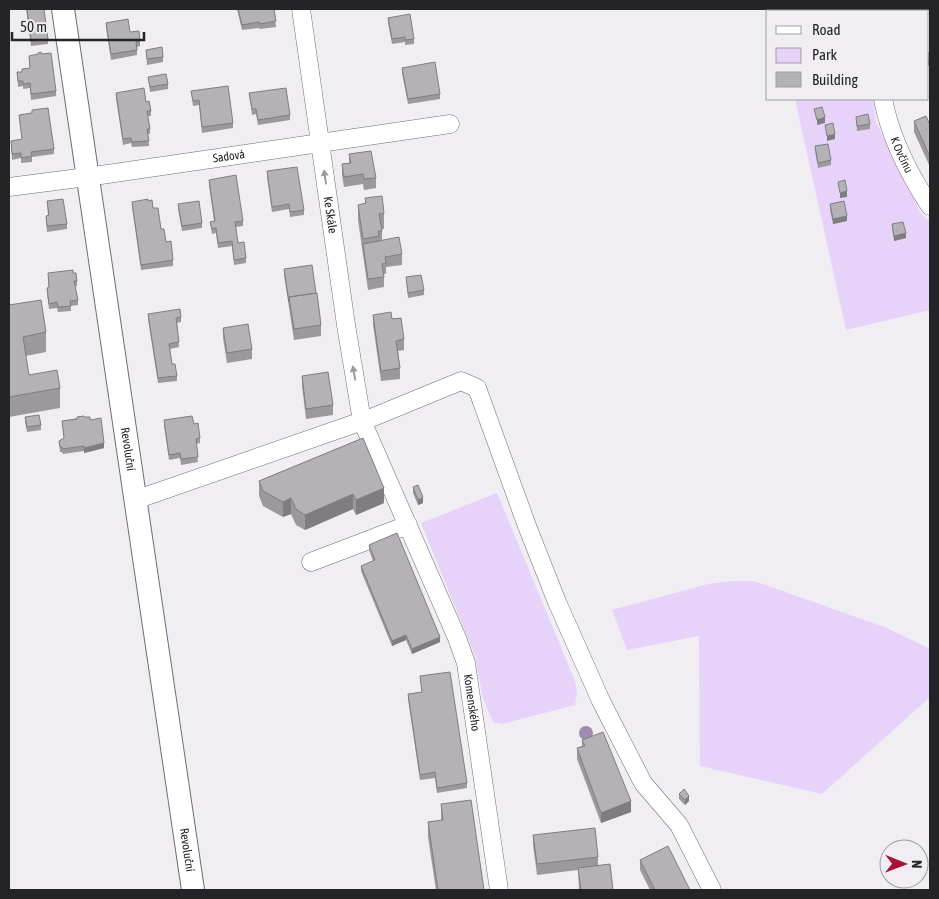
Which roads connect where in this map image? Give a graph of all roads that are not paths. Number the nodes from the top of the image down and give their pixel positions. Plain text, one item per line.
1 (63, 9) edge
2 (301, 9) edge
3 (883, 100) edge
4 (450, 124) dead end
5 (320, 143) junction
6 (87, 178) junction
7 (9, 187) edge
8 (930, 206) edge
9 (362, 421) junction
10 (135, 500) junction
11 (408, 525) junction
12 (311, 562) dead end
13 (193, 890) edge
14 (499, 890) edge
15 (712, 890) edge

1 - 6 street, Revoluční
2 - 5 street, Ke Skále
3 - 8 street, K Ovčínu
4 - 5 street, Sadová
5 - 6 street, Sadová
9 -> 5 street, Ke Skále
6 - 7 street, Sadová
6 - 10 street, Revoluční
9 - 10 street
9 - 11 street, Komenského
9 - 15 street
10 - 13 street, Revoluční
11 - 12 street
11 - 14 street, Komenského

